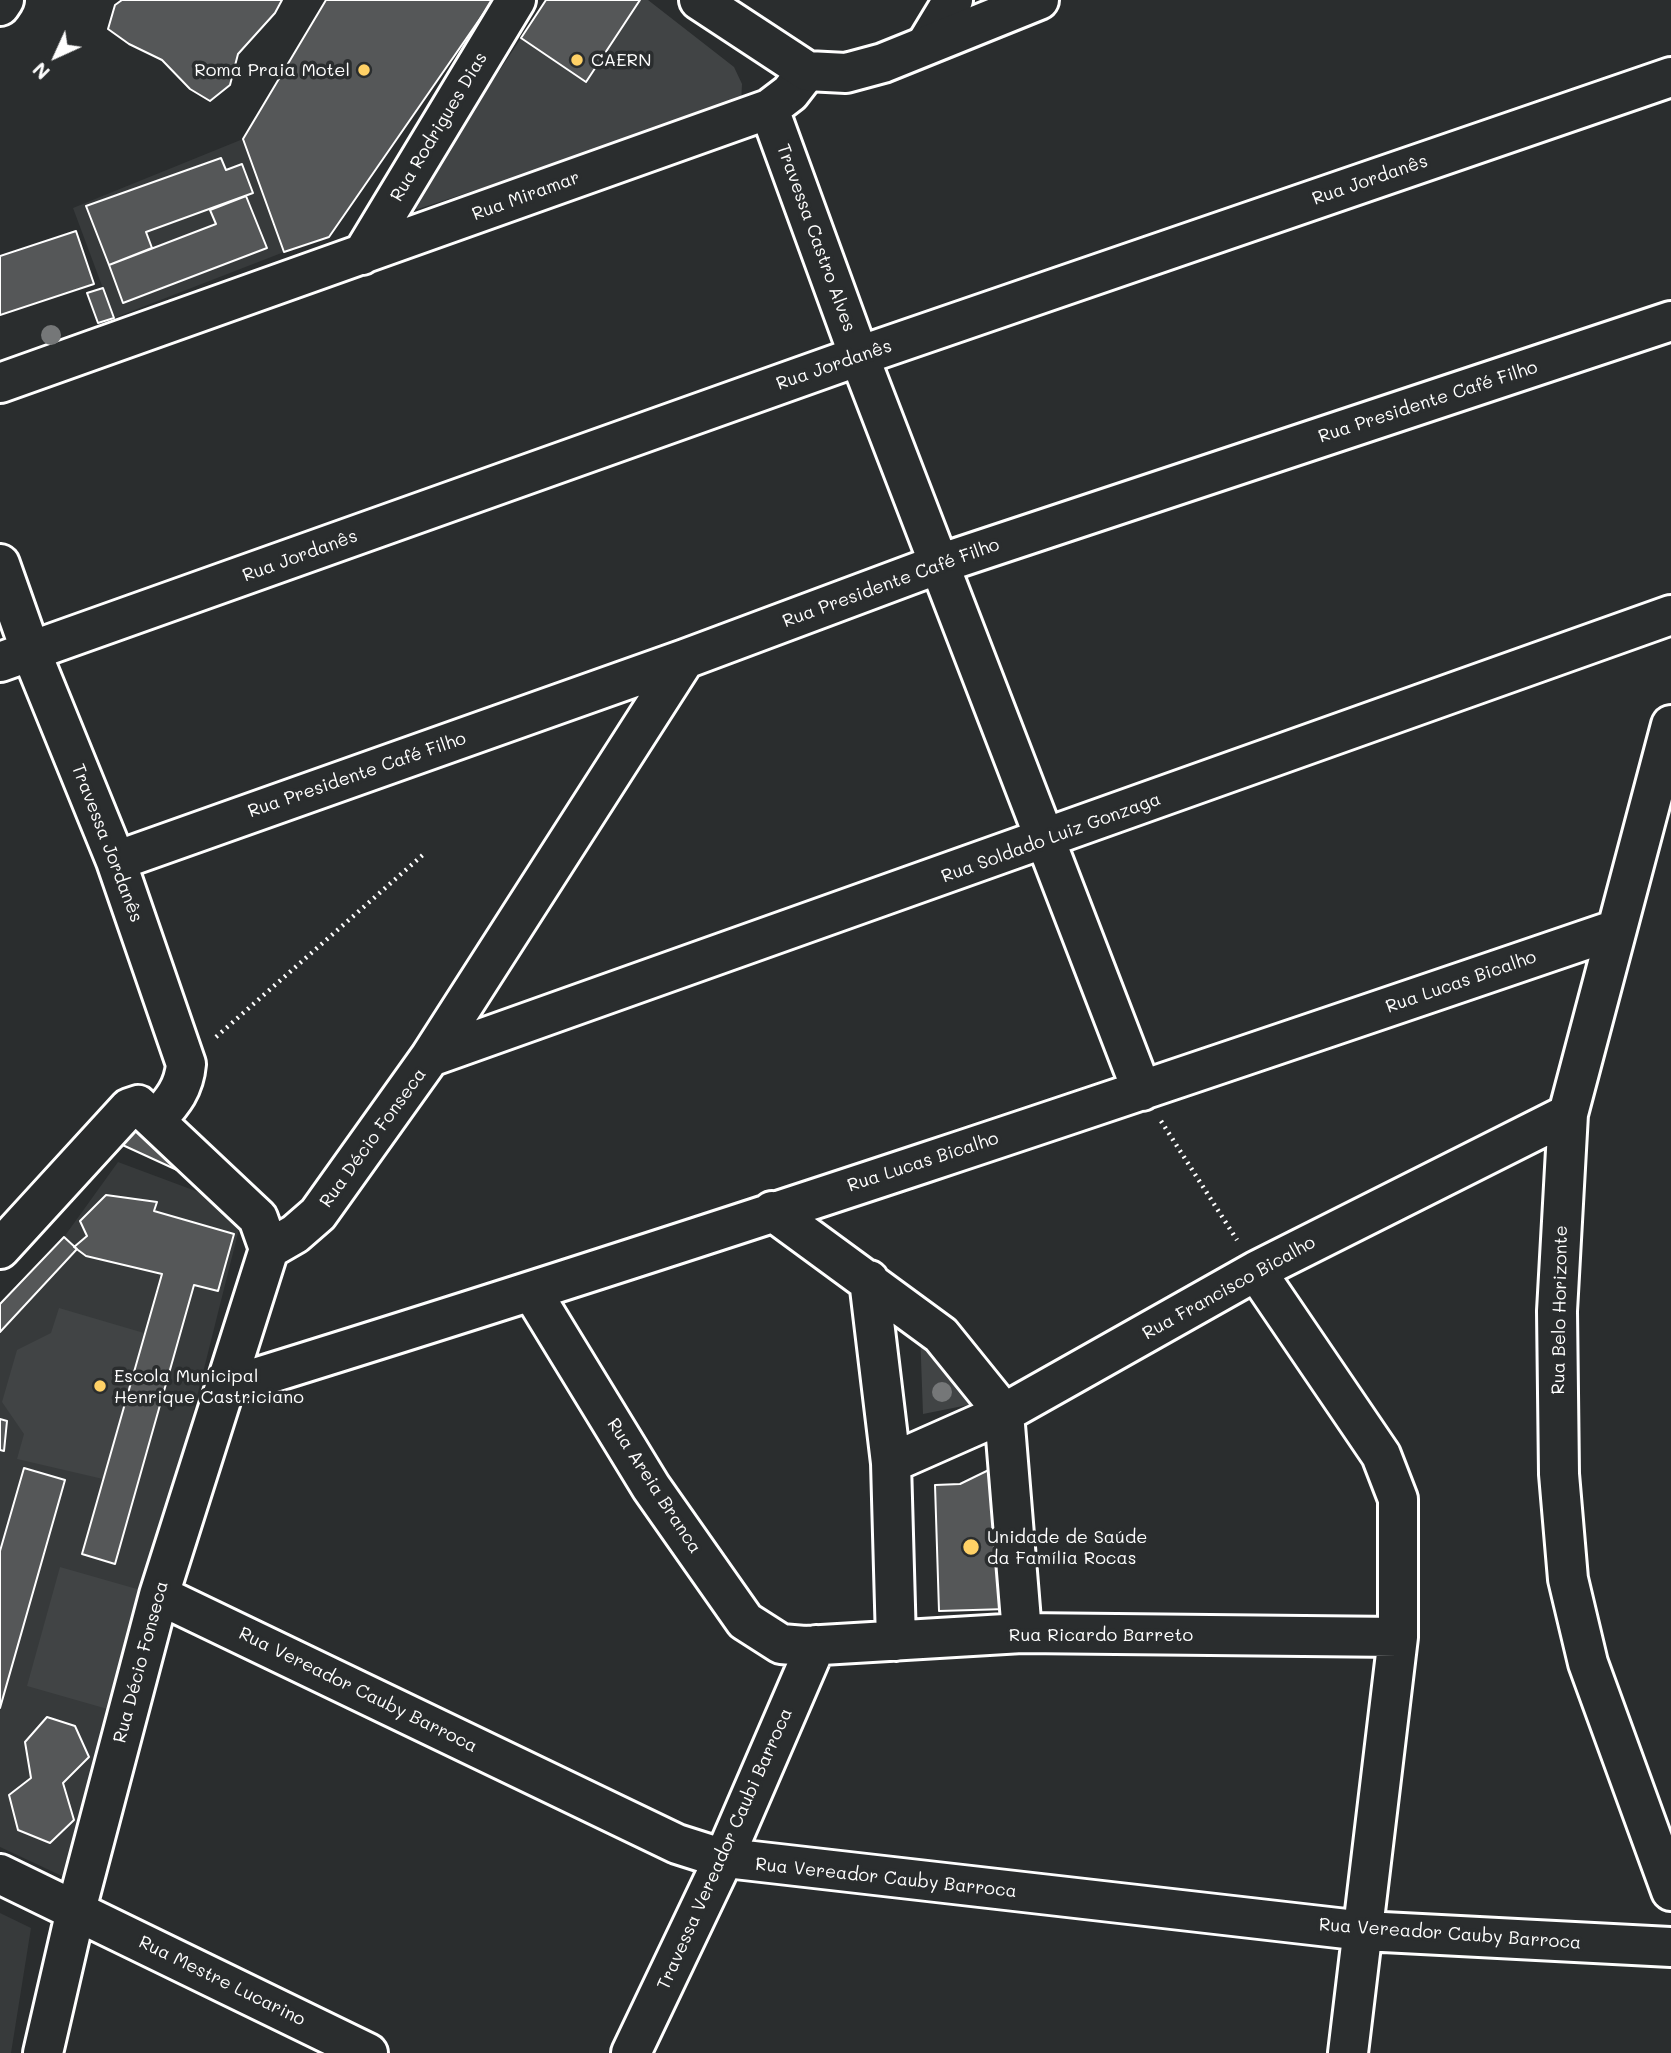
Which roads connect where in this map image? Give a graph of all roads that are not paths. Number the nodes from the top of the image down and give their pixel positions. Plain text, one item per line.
1 (4, 0) edge
2 (516, 0) edge
3 (699, 0) edge
4 (953, 0) edge
5 (1039, 0) edge
6 (0, 6) edge
7 (927, 43) junction
8 (807, 71) junction
9 (1671, 77) edge
10 (769, 108) junction
11 (362, 254) junction
12 (1671, 321) edge
13 (859, 356) junction
14 (0, 383) edge
15 (0, 564) edge
16 (939, 564) junction
17 (1671, 615) edge
18 (15, 657) edge
19 (685, 659) junction
20 (1671, 725) edge
21 (1046, 840) junction
22 (116, 861) junction
23 (1617, 929) junction
24 (430, 1057) junction
25 (1142, 1091) junction
26 (143, 1114) junction
27 (1568, 1114) junction
28 (772, 1211) junction
29 (269, 1249) junction
30 (0, 1250) edge
31 (1256, 1271) junction
32 (869, 1280) junction
33 (533, 1292) junction
34 (226, 1387) junction
35 (1003, 1413) junction
36 (891, 1463) junction
37 (159, 1595) junction
38 (1022, 1633) junction
39 (1398, 1637) junction
40 (896, 1641) junction
41 (811, 1645) junction
42 (724, 1858) junction
43 (0, 1874) edge
44 (1669, 1877) edge
45 (76, 1910) junction
46 (1364, 1931) junction
47 (1671, 1947) edge
48 (43, 2053) edge
49 (368, 2053) edge
50 (631, 2053) edge
51 (1348, 2053) edge

1 - 6 street
2 - 11 street, Rua Rodrigues Dias
3 - 8 street
4 - 7 street
5 - 7 street
7 - 8 street
8 - 10 street, Rua Miramar
9 - 13 street, Rua Jordanês
10 - 11 street, Rua Miramar
10 - 13 street, Travessa Castro Alves
11 - 14 street, Rua Miramar
12 - 16 street, Rua Presidente Café Filho
13 - 16 street, Travessa Castro Alves
13 - 18 street, Rua Jordanês
15 - 18 street, Travessa Jordanês
16 - 19 street, Rua Presidente Café Filho
16 - 21 street, Travessa Castro Alves
17 - 21 street, Rua Soldado Luiz Gonzaga
18 - 22 street, Travessa Jordanês
19 - 22 street, Rua Presidente Café Filho
19 - 24 street, Rua Décio Fonseca
20 - 23 street, Rua Belo Horizonte
21 - 24 street, Rua Soldado Luiz Gonzaga
21 - 25 street, Travessa Castro Alves
22 - 26 street, Travessa Jordanês
23 - 25 street, Rua Lucas Bicalho
23 - 27 street, Rua Belo Horizonte
24 - 29 street, Rua Décio Fonseca
25 - 28 street, Rua Lucas Bicalho
26 - 29 street
26 - 30 street
27 - 31 street, Rua Francisco Bicalho
27 - 44 street, Rua Belo Horizonte
28 - 32 street
28 - 33 street, Rua Lucas Bicalho
29 - 34 street, Rua Décio Fonseca
31 - 35 street, Rua Francisco Bicalho
31 - 39 street
32 - 35 street
32 - 36 street
33 - 34 street, Rua Lucas Bicalho
33 - 41 street, Rua Areia Branca
34 - 37 street, Rua Décio Fonseca
35 - 36 street, Rua Francisco Bicalho
35 - 38 street
36 - 40 street
37 - 42 street, Rua Vereador Cauby Barroca
37 - 45 street, Rua Décio Fonseca
38 - 39 street, Rua Ricardo Barreto
38 - 40 street, Rua Ricardo Barreto
39 - 46 street
40 - 41 street, Rua Ricardo Barreto
41 - 42 street, Travessa Vereador Caubi Barroca
42 - 46 street, Rua Vereador Cauby Barroca
42 - 50 street, Travessa Vereador Caubi Barroca
43 - 45 street, Rua Mestre Lucarino
45 - 48 street, Rua Décio Fonseca
45 - 49 street, Rua Mestre Lucarino
46 - 47 street, Rua Vereador Cauby Barroca
46 - 51 street

